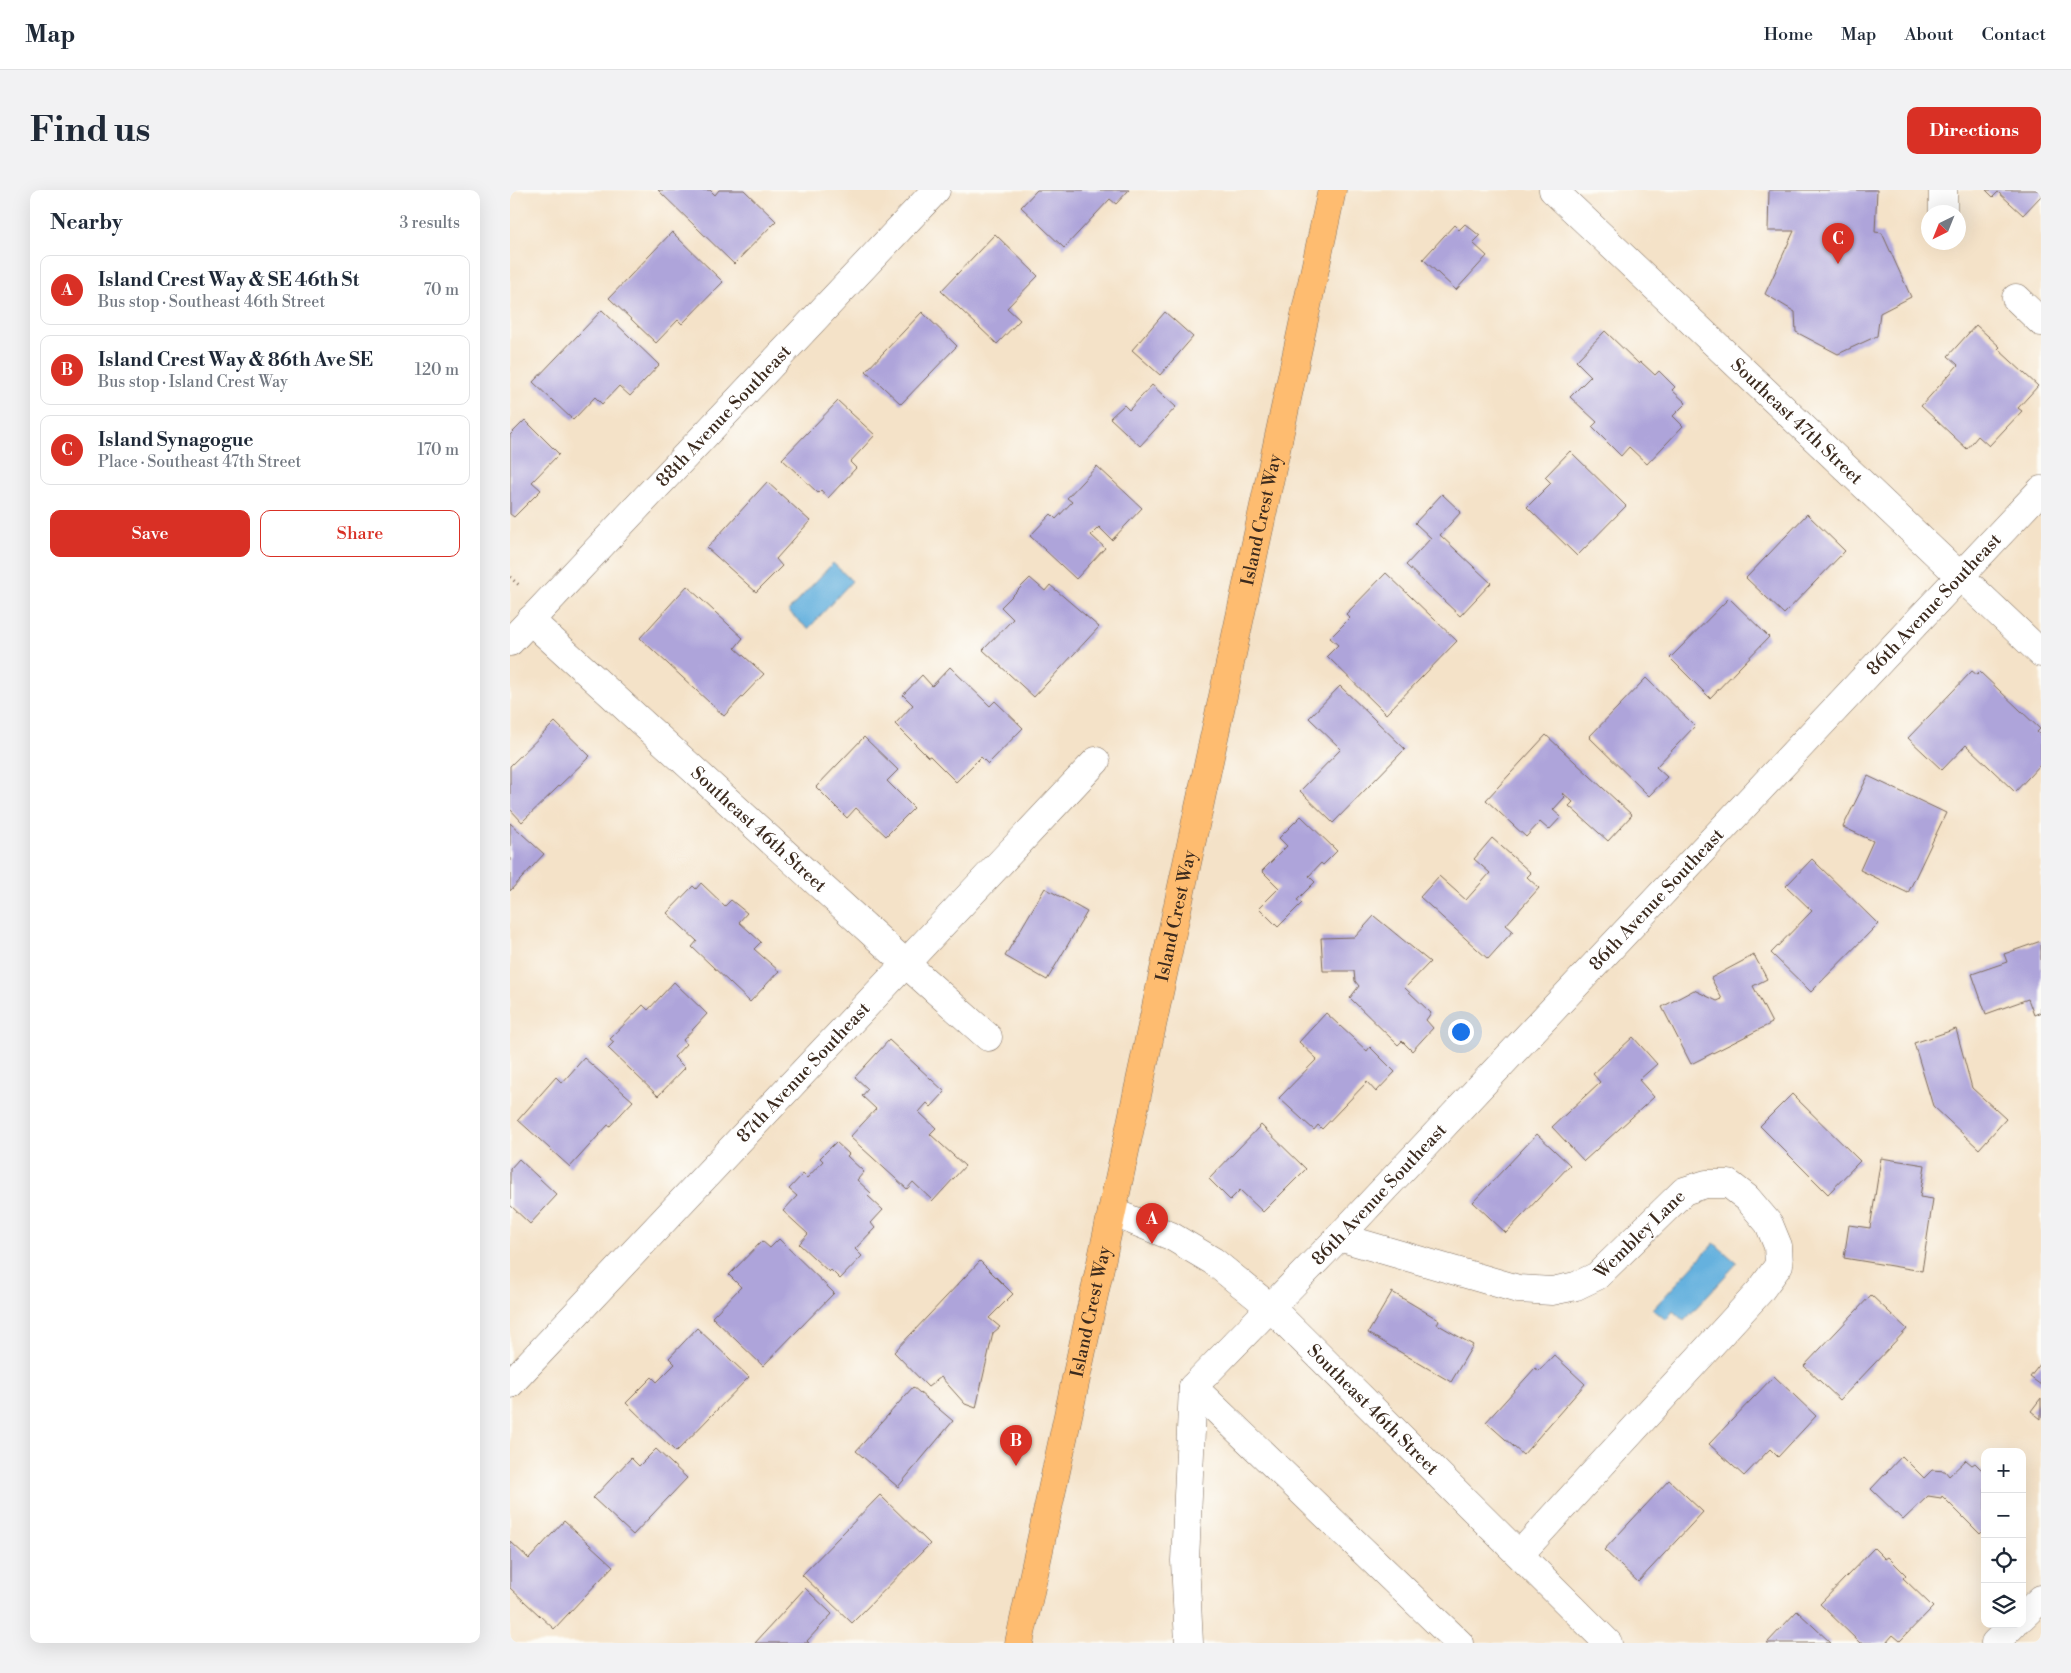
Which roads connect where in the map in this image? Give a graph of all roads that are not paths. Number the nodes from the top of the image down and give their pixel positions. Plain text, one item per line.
1 (936, 190) edge
2 (1332, 190) edge
3 (1943, 190) edge
4 (1562, 193) edge
5 (1943, 205) edge
6 (2016, 298) dead end
7 (2041, 322) edge
8 (2041, 490) edge
9 (1959, 576) junction
10 (530, 620) junction
11 (510, 642) edge
12 (2041, 653) edge
13 (1096, 761) dead end
14 (905, 963) junction
15 (988, 1037) dead end
16 (1112, 1212) junction
17 (1339, 1237) junction
18 (1271, 1308) junction
19 (510, 1384) edge
20 (1194, 1387) junction
21 (1520, 1554) junction
22 (2041, 1599) edge
23 (2026, 1613) edge
24 (1019, 1643) edge
25 (1189, 1643) edge
26 (1459, 1643) edge
27 (1608, 1643) edge

1 - 10 street, 88th Avenue Southeast
2 - 16 main road, Island Crest Way
3 - 5 street
4 - 9 street, Southeast 47th Street
6 - 7 street
8 - 9 street, 86th Avenue Southeast
9 - 12 street, Southeast 47th Street
9 - 17 street, 86th Avenue Southeast
10 - 11 street, 88th Avenue Southeast
10 - 14 street, Southeast 46th Street
13 - 14 street, 87th Avenue Southeast
14 - 15 street, Southeast 46th Street
14 - 19 street, 87th Avenue Southeast
16 - 18 street, Southeast 46th Street
16 - 24 main road, Island Crest Way
17 - 18 street, 86th Avenue Southeast
17 - 21 street, Wembley Lane
18 - 20 street, 86th Avenue Southeast
18 - 21 street, Southeast 46th Street
20 - 25 street
20 - 26 street
21 - 27 street, Southeast 46th Street
22 - 23 street

